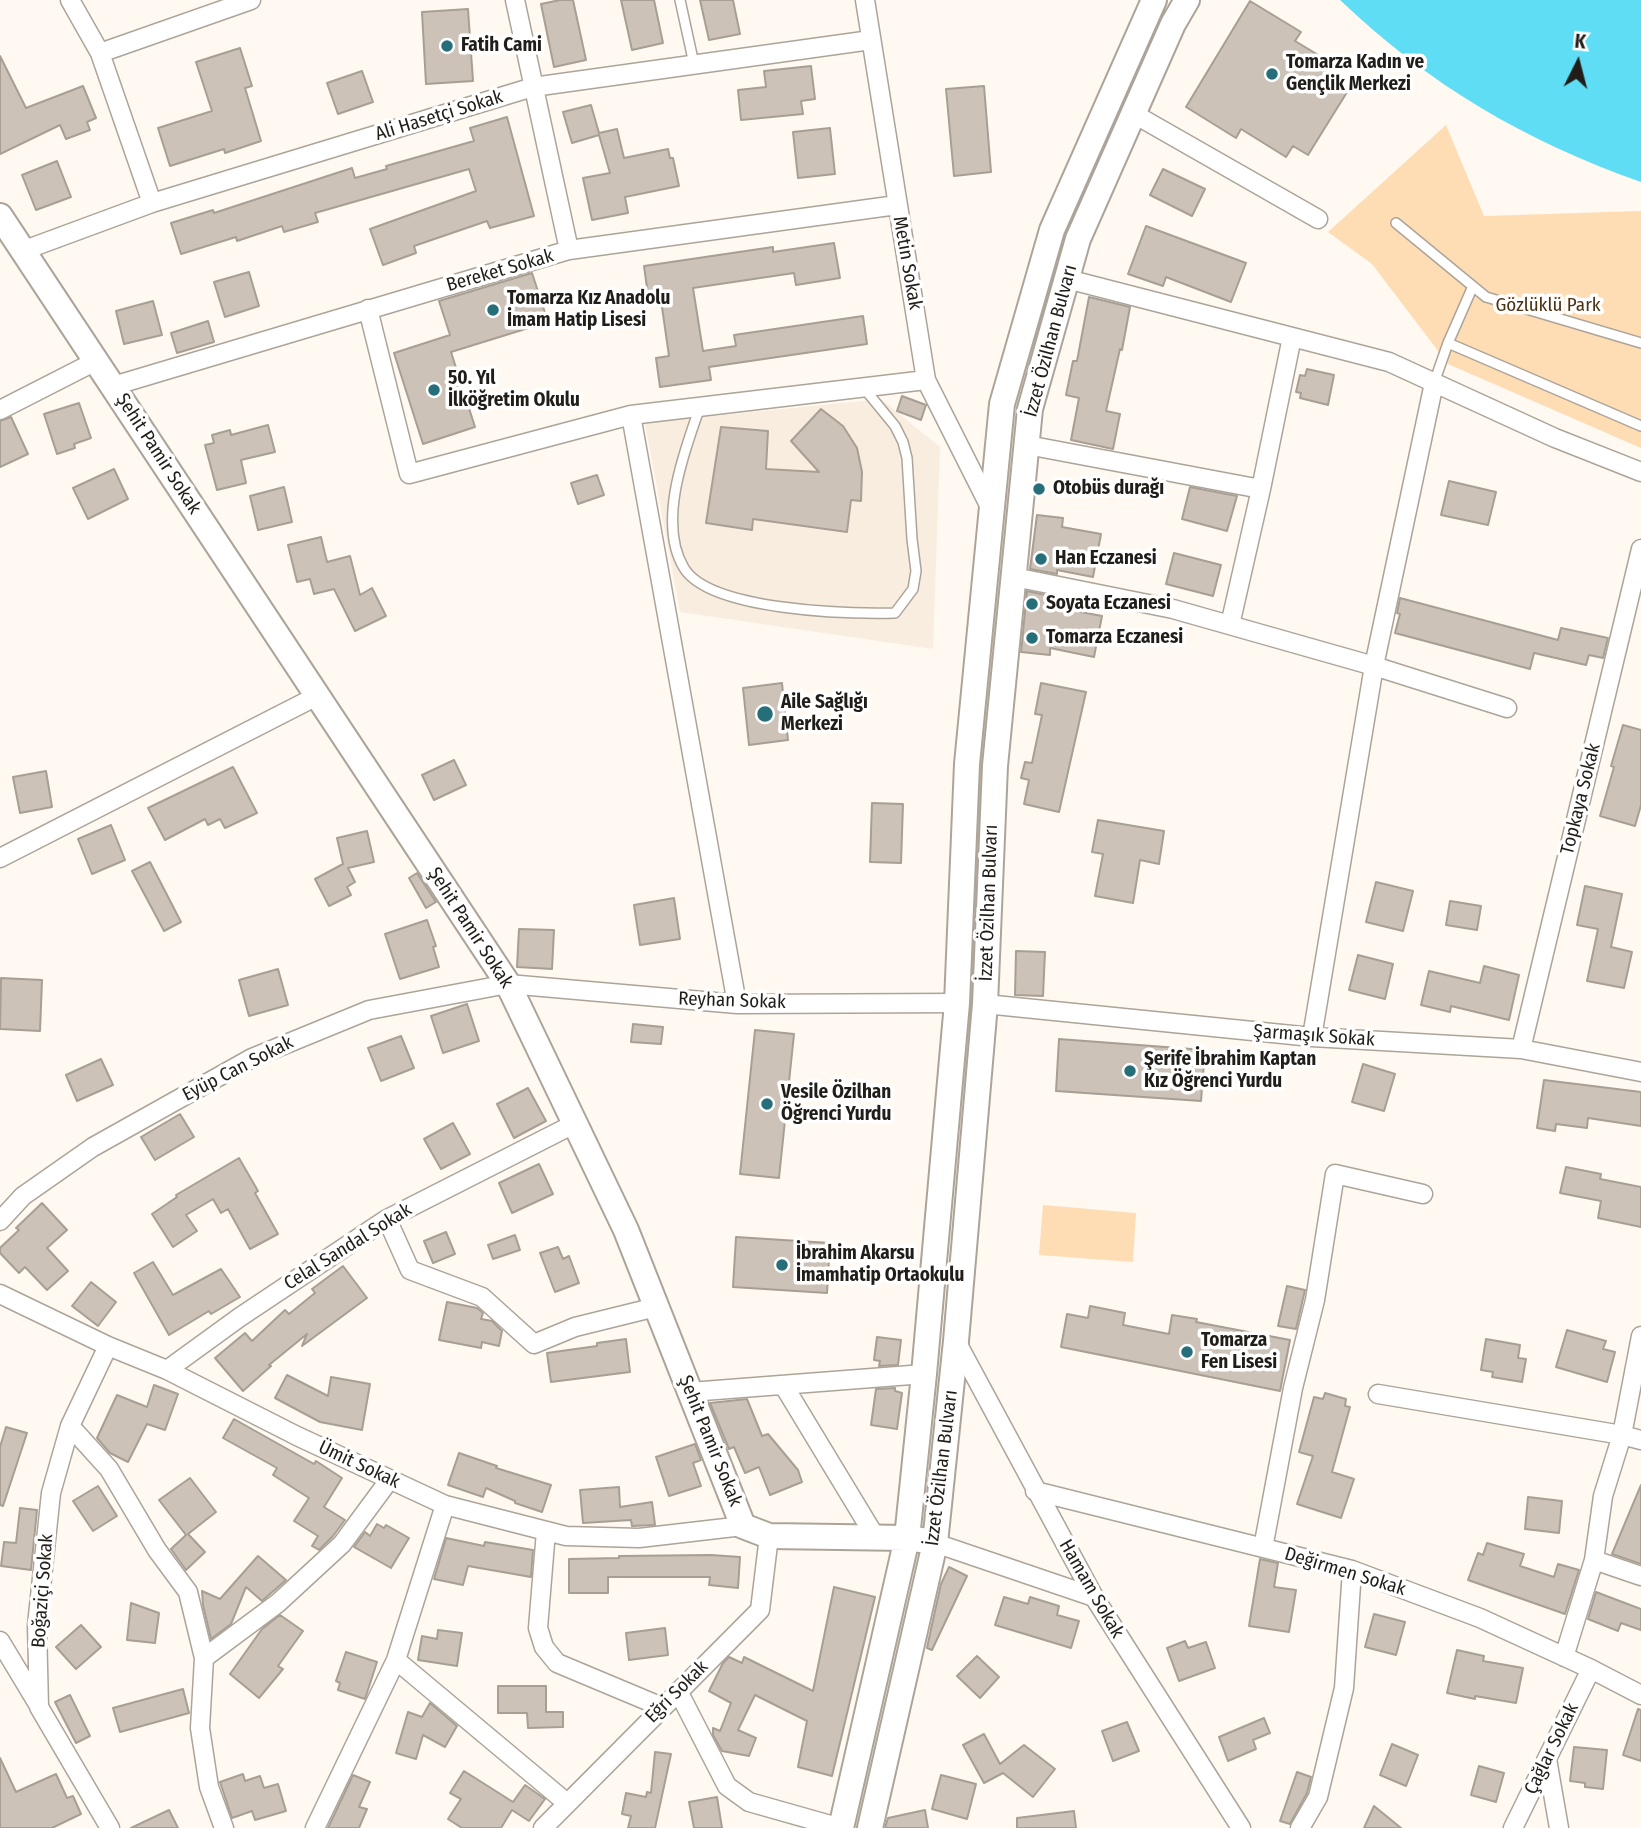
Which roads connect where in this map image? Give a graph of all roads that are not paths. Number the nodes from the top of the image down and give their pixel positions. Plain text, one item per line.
1 (70, 0) edge
2 (251, 0) edge
3 (515, 0) edge
4 (680, 0) edge
5 (865, 0) edge
6 (1154, 0) edge
7 (1187, 0) edge
8 (871, 40) junction
9 (100, 53) junction
10 (694, 64) junction
11 (533, 87) junction
12 (1134, 114) junction
13 (152, 204) junction
14 (897, 205) junction
15 (0, 216) edge
16 (1318, 219) dead end
17 (1396, 223) dead end
18 (569, 250) junction
19 (22, 251) junction
20 (1067, 279) junction
21 (1473, 286) junction
22 (368, 309) junction
23 (1292, 337) junction
24 (1448, 343) junction
25 (1641, 343) edge
26 (96, 361) junction
27 (926, 380) junction
28 (1434, 383) junction
29 (113, 386) junction
30 (863, 387) junction
31 (700, 407) junction
32 (0, 410) edge
33 (631, 415) junction
34 (1641, 426) edge
35 (1027, 445) junction
36 (1641, 472) edge
37 (1261, 489) junction
38 (992, 511) junction
39 (1641, 549) edge
40 (1014, 577) junction
41 (1230, 625) junction
42 (1374, 666) junction
43 (317, 696) junction
44 (1507, 708) dead end
45 (0, 858) edge
46 (508, 984) junction
47 (957, 1003) junction
48 (737, 1004) junction
49 (985, 1004) junction
50 (1312, 1037) junction
51 (1521, 1049) junction
52 (1641, 1072) edge
53 (576, 1123) junction
54 (1423, 1194) dead end
55 (387, 1219) junction
56 (0, 1221) edge
57 (0, 1294) edge
58 (656, 1307) junction
59 (1641, 1336) edge
60 (956, 1340) junction
61 (108, 1346) junction
62 (167, 1370) junction
63 (924, 1374) junction
64 (784, 1386) junction
65 (690, 1392) junction
66 (1378, 1395) dead end
67 (70, 1426) junction
68 (1622, 1435) junction
69 (1641, 1440) edge
70 (390, 1479) junction
71 (1035, 1491) junction
72 (445, 1505) junction
73 (743, 1526) junction
74 (545, 1531) junction
75 (769, 1536) junction
76 (876, 1538) junction
77 (907, 1538) junction
78 (935, 1543) junction
79 (1263, 1548) junction
80 (1594, 1560) junction
81 (1352, 1570) junction
82 (1641, 1576) edge
83 (1094, 1597) junction
84 (0, 1641) edge
85 (1564, 1657) junction
86 (204, 1658) junction
87 (396, 1660) junction
88 (1591, 1669) junction
89 (678, 1691) junction
90 (1641, 1695) edge
91 (39, 1707) junction
92 (662, 1707) junction
93 (1547, 1759) junction
94 (567, 1803) junction
95 (110, 1828) edge
96 (224, 1828) edge
97 (315, 1828) edge
98 (544, 1828) edge
99 (841, 1828) edge
100 (870, 1828) edge
101 (1241, 1828) edge
102 (1300, 1828) edge
103 (1513, 1828) edge
104 (1559, 1828) edge

1 - 9 street
2 - 9 street
3 - 11 street
4 - 10 lane
5 - 8 street, Metin Sokak
6 - 38 main road, İzzet Özilhan Bulvarı
7 - 12 main road, İzzet Özilhan Bulvarı
8 - 10 street, Ali Hasetçi Sokak
8 - 14 street, Metin Sokak
9 - 13 street
10 - 11 street, Ali Hasetçi Sokak
11 - 13 street, Ali Hasetçi Sokak
11 - 18 street
12 - 16 street
12 - 20 main road, İzzet Özilhan Bulvarı
13 - 19 street, Ali Hasetçi Sokak
14 - 18 street, Bereket Sokak
14 - 27 street, Metin Sokak
15 - 19 main road, Şehit Pamir Sokak
17 - 21 lane
18 - 22 street, Bereket Sokak
19 - 26 main road, Şehit Pamir Sokak
20 - 23 street
20 - 35 main road, İzzet Özilhan Bulvarı
21 - 24 lane
21 - 25 lane
22 - 29 street, Bereket Sokak
22 - 33 street
23 - 28 street
23 - 37 street
24 - 28 lane
24 - 34 lane
26 - 29 main road, Şehit Pamir Sokak
26 - 32 street
27 - 30 street
27 - 38 street, Metin Sokak
28 - 36 street
28 - 42 street
29 - 43 main road, Şehit Pamir Sokak
30 - 31 street
30 - 31 lane
31 - 33 street
33 - 48 street
35 - 37 street
35 - 40 main road, İzzet Özilhan Bulvarı
37 - 41 street
38 - 47 main road, İzzet Özilhan Bulvarı
39 - 51 street, Topkaya Sokak
40 - 41 street
40 - 49 main road, İzzet Özilhan Bulvarı
41 - 42 street
42 - 44 street
42 - 50 street
43 - 45 street
43 - 46 main road, Şehit Pamir Sokak
46 - 48 street, Reyhan Sokak
46 - 53 main road, Şehit Pamir Sokak
46 - 56 street, Eyüp Can Sokak
47 - 48 street, Reyhan Sokak
47 - 49 main road
47 - 63 main road, İzzet Özilhan Bulvarı
49 - 50 street, Şarmaşık Sokak
49 - 60 main road, İzzet Özilhan Bulvarı
50 - 51 street, Şarmaşık Sokak
51 - 52 street, Şarmaşık Sokak
53 - 55 street, Celal Sandal Sokak
53 - 58 main road, Şehit Pamir Sokak
54 - 79 street
55 - 58 street
55 - 62 street, Celal Sandal Sokak
57 - 61 street, Ümit Sokak
58 - 65 main road, Şehit Pamir Sokak
59 - 68 street
60 - 71 street, Hamam Sokak
60 - 78 main road, İzzet Özilhan Bulvarı
61 - 62 street, Ümit Sokak
61 - 67 street, Boğaziçi Sokak
62 - 70 street, Ümit Sokak
63 - 64 street
63 - 77 main road, İzzet Özilhan Bulvarı
64 - 65 street
64 - 76 street
65 - 73 main road, Şehit Pamir Sokak
66 - 68 street
67 - 86 street
67 - 91 street, Boğaziçi Sokak
68 - 69 street
68 - 80 street
70 - 72 street, Ümit Sokak
70 - 86 street
71 - 79 street, Değirmen Sokak
71 - 83 street, Hamam Sokak
72 - 74 street, Ümit Sokak
72 - 87 street
73 - 74 street, Ümit Sokak
73 - 75 main road, Şehit Pamir Sokak
74 - 92 street
75 - 76 main road, Şehit Pamir Sokak
75 - 89 street, Eğri Sokak
76 - 77 main road, Şehit Pamir Sokak
77 - 78 main road, Şehit Pamir Sokak
77 - 99 main road, İzzet Özilhan Bulvarı
78 - 83 street
78 - 100 main road, İzzet Özilhan Bulvarı
79 - 81 street, Değirmen Sokak
80 - 82 street
80 - 85 street
81 - 85 street, Değirmen Sokak
81 - 102 street
83 - 101 street, Hamam Sokak
84 - 91 street
85 - 88 street, Değirmen Sokak
86 - 96 street
87 - 94 street
87 - 97 street
88 - 90 street, Değirmen Sokak
88 - 93 street, Çağlar Sokak
89 - 92 street, Eğri Sokak
89 - 99 street
91 - 95 street, Boğaziçi Sokak
92 - 94 street, Eğri Sokak
93 - 103 street, Çağlar Sokak
93 - 104 street
94 - 98 street, Eğri Sokak

